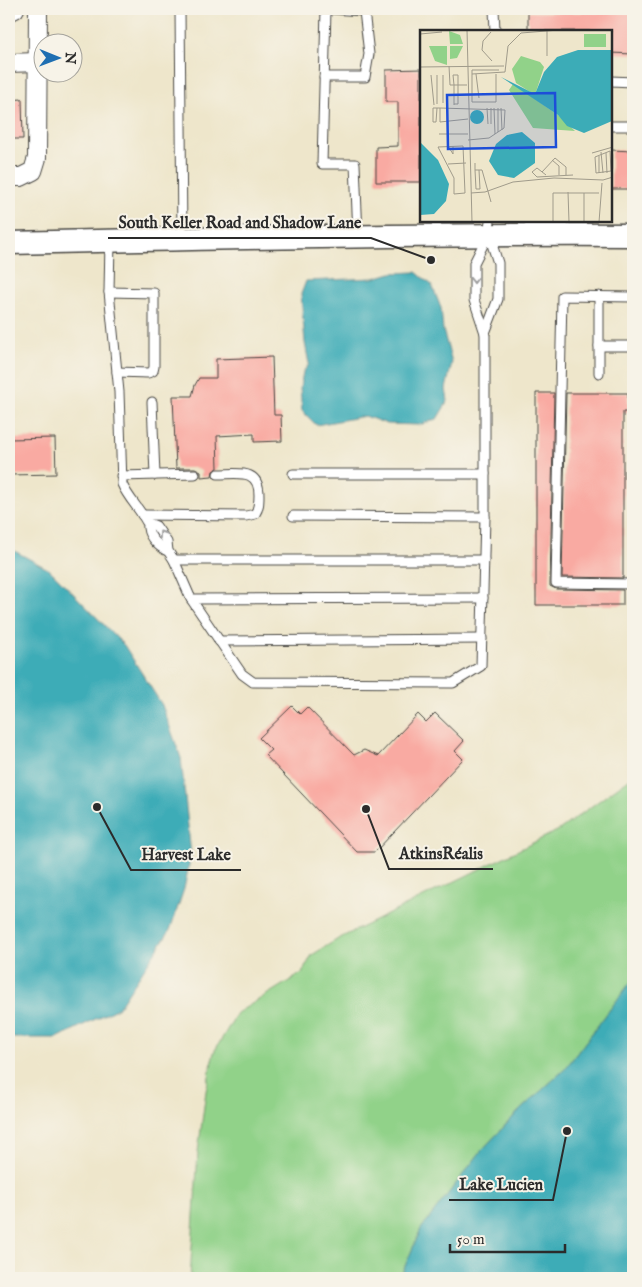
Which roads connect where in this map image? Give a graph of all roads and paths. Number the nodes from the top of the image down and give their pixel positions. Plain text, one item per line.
1 (15, 9) edge
2 (38, 9) edge
3 (180, 9) edge
4 (327, 9) edge
5 (494, 9) edge
6 (9, 12) edge
7 (495, 30) edge
8 (38, 32) edge
9 (32, 62) edge
10 (9, 63) edge
11 (324, 77) junction
12 (612, 81) edge
13 (37, 82) edge
14 (633, 82) edge
15 (612, 126) edge
16 (633, 126) edge
17 (9, 177) edge
18 (489, 228) edge
19 (633, 235) edge
20 (358, 237) junction
21 (182, 238) junction
22 (110, 240) junction
23 (9, 243) edge
24 (109, 292) junction
25 (599, 296) junction
26 (633, 297) edge
27 (486, 333) junction
28 (599, 346) junction
29 (633, 346) edge
30 (117, 372) junction
31 (599, 373) dead end
32 (152, 402) dead end
33 (195, 474) dead end
34 (218, 474) dead end
35 (293, 474) dead end
36 (485, 474) junction
37 (155, 475) junction
38 (122, 476) junction
39 (142, 515) junction
40 (293, 516) dead end
41 (485, 517) junction
42 (174, 560) junction
43 (484, 560) junction
44 (633, 584) edge
45 (483, 598) junction
46 (191, 600) junction
47 (482, 639) junction
48 (219, 641) junction

1 - 6 street
2 - 8 street
3 - 21 lane
4 - 11 lane
4 - 11 lane
5 - 7 lane
9 - 10 street
11 - 20 lane
12 - 14 lane
13 - 17 street
15 - 16 lane
18 - 19 street
18 - 20 street
18 - 27 lane
18 -> 27 lane
20 - 21 street
21 - 22 street
22 - 23 street
22 - 24 lane
24 - 30 lane
24 - 30 lane
25 - 26 lane
25 - 28 lane
25 - 44 lane
27 - 36 lane
28 - 29 lane
28 - 31 lane
30 - 38 lane
32 - 37 lane
33 - 37 lane
34 - 39 lane
35 - 36 lane
36 - 41 lane
37 - 38 lane
38 - 39 lane
39 - 42 lane
40 - 41 lane
41 - 43 lane
42 - 43 lane
42 - 46 lane
43 - 45 lane
45 - 46 lane
45 - 47 lane
46 - 48 lane
47 - 48 lane
47 - 48 lane

